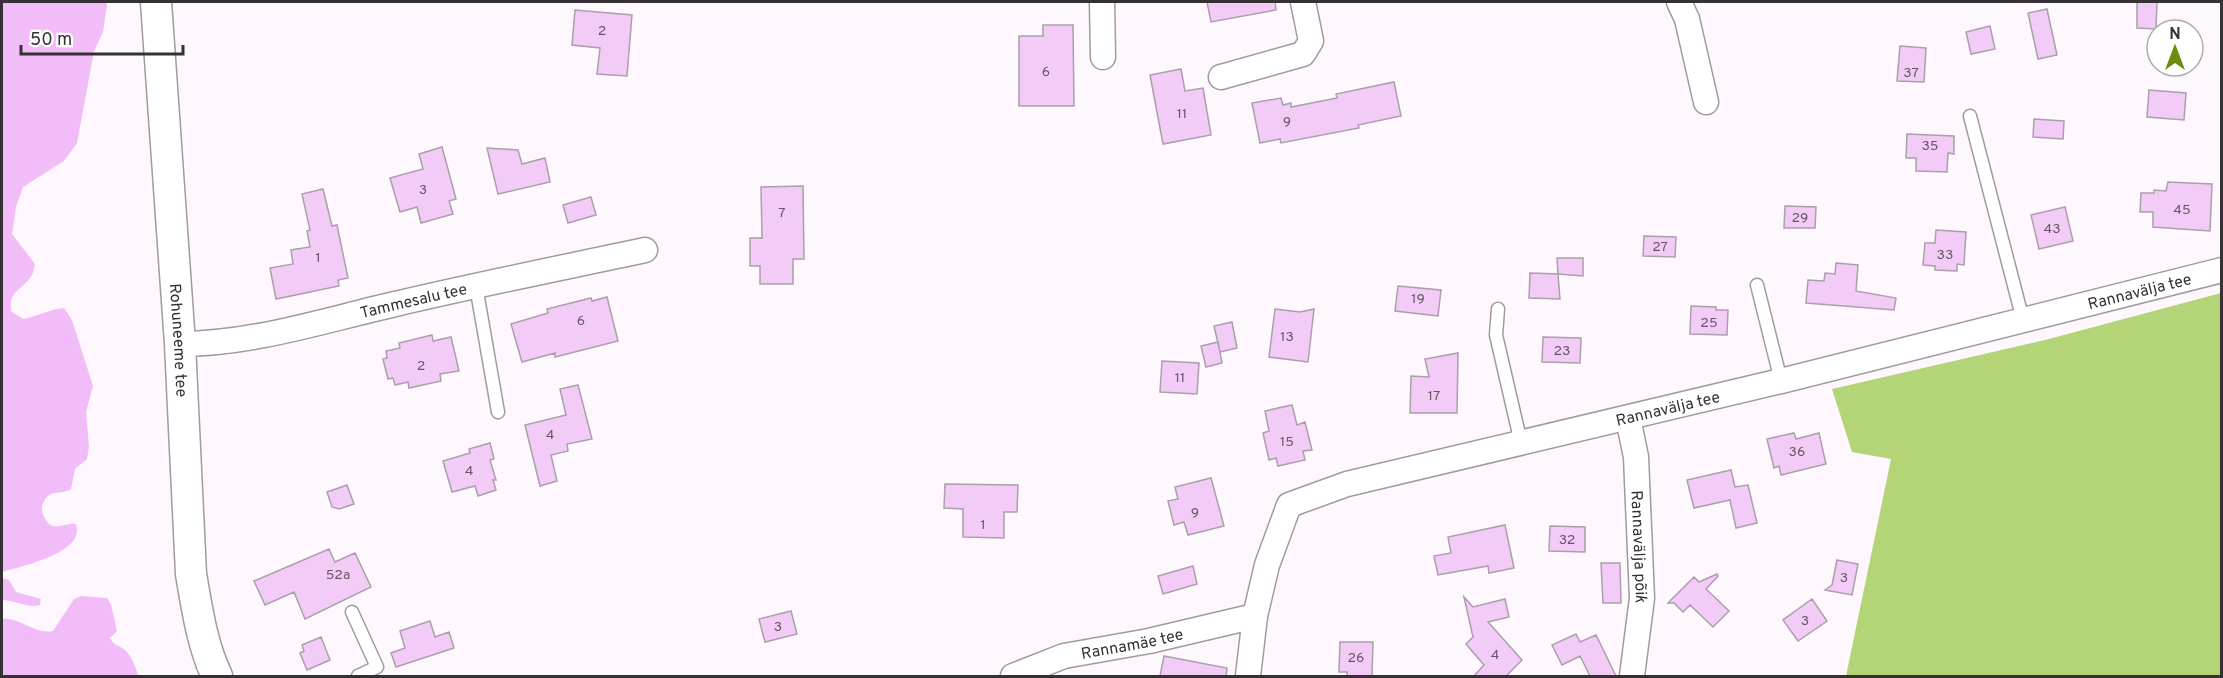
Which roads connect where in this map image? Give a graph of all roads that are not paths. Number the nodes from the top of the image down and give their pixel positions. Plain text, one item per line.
1 (156, 2) edge
2 (1102, 2) edge
3 (1303, 2) edge
4 (1679, 2) edge
5 (1103, 57) dead end
6 (1221, 77) dead end
7 (1706, 102) dead end
8 (1970, 116) dead end
9 (645, 250) dead end
10 (2222, 270) edge
11 (1757, 285) dead end
12 (476, 286) junction
13 (1498, 309) dead end
14 (2023, 320) junction
15 (180, 344) junction
16 (1781, 381) junction
17 (498, 412) dead end
18 (1628, 418) junction
19 (1521, 443) junction
20 (352, 612) dead end
21 (1255, 616) junction
22 (217, 676) edge
23 (358, 676) edge
24 (1013, 676) edge
25 (1248, 676) edge
26 (1632, 676) edge

1 - 15 street, Rohuneeme tee
2 - 5 street
3 - 6 street
4 - 7 street
8 - 14 lane
9 - 12 street, Tammesalu tee
10 - 14 street, Rannavälja tee
11 - 16 lane
12 - 15 street, Tammesalu tee
12 - 17 lane
13 - 19 lane
14 - 16 street, Rannavälja tee
15 - 22 street, Rohuneeme tee
16 - 18 street, Rannavälja tee
18 - 19 street, Rannavälja tee
18 - 26 street, Rannavälja põik
19 - 21 street, Rannavälja tee
20 - 23 lane
21 - 24 street, Rannamäe tee
21 - 25 street, Rannavälja tee

